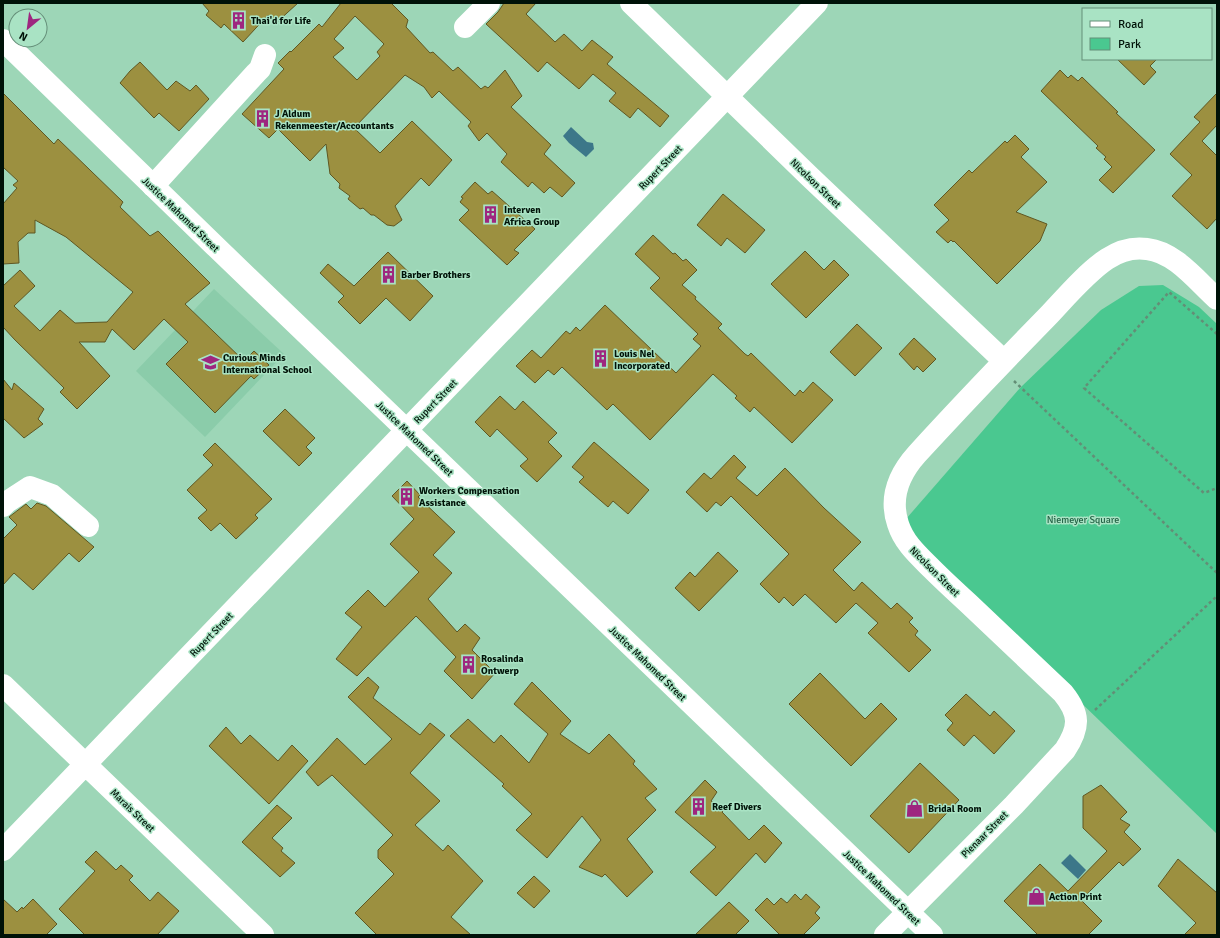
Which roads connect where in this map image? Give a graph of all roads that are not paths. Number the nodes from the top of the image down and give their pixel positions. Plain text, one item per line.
1 (489, 3) edge
2 (631, 3) edge
3 (818, 3) edge
4 (465, 27) dead end
5 (3, 40) edge
6 (265, 55) dead end
7 (728, 96) junction
8 (152, 186) junction
9 (1217, 299) edge
10 (1004, 361) junction
11 (407, 430) junction
12 (3, 506) edge
13 (88, 526) dead end
14 (3, 685) edge
15 (1076, 728) joint
16 (85, 765) junction
17 (3, 850) edge
18 (907, 912) junction
19 (263, 935) edge
20 (885, 935) edge
21 (932, 935) edge

1 - 4 street
2 - 7 street, Nicolson Street
3 - 7 street, Rupert Street
5 - 8 street, Justice Mahomed Street
6 - 8 street
7 - 10 street, Nicolson Street
7 - 11 street, Rupert Street
8 - 11 street, Justice Mahomed Street
9 - 10 street, Nicolson Street
10 - 15 street, Nicolson Street
11 - 16 street, Rupert Street
11 - 18 street, Justice Mahomed Street
12 - 13 street
14 - 16 street, Marais Street
15 - 18 street, Pienaar Street
16 - 17 street, Rupert Street
16 - 19 street, Marais Street
18 - 20 street, Pienaar Street
18 - 21 street, Justice Mahomed Street

